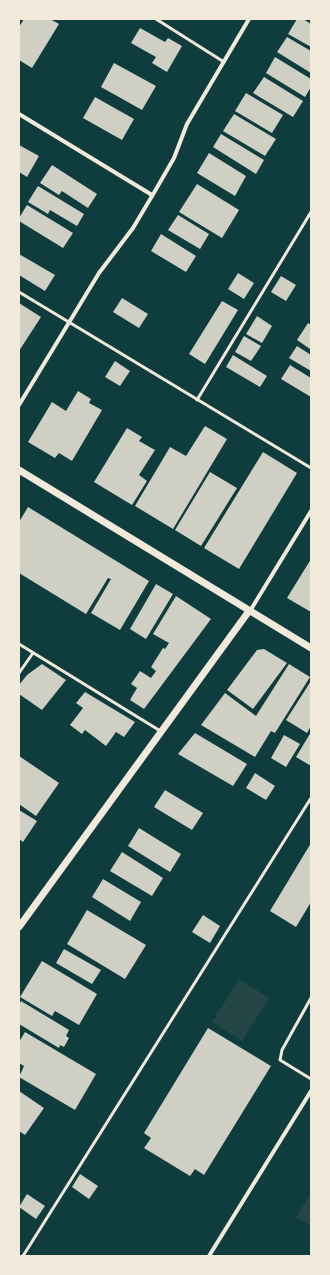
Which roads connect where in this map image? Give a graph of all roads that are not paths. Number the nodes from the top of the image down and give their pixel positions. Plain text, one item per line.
1 (156, 19) edge
2 (249, 19) edge
3 (224, 62) junction
4 (19, 114) edge
5 (152, 195) junction
6 (311, 212) edge
7 (19, 292) edge
8 (69, 323) junction
9 (197, 400) junction
10 (19, 405) edge
11 (311, 468) edge
12 (19, 470) edge
13 (311, 511) edge
14 (249, 611) junction
15 (19, 644) edge
16 (311, 648) edge
17 (33, 653) junction
18 (19, 673) edge
19 (162, 732) junction
20 (311, 798) edge
21 (19, 927) edge
22 (311, 998) edge
23 (311, 1079) edge
24 (311, 1091) edge
25 (23, 1256) edge
26 (209, 1256) edge

1 - 3 lane
2 - 3 street
3 - 5 street
4 - 5 street
5 - 8 street
6 - 9 lane
7 - 8 lane
8 - 9 lane
8 - 10 street
9 - 11 lane
12 - 14 street
13 - 14 street
14 - 16 street
14 - 19 street
15 - 17 lane
17 - 18 lane
17 - 19 lane
19 - 21 street
20 - 25 lane
22 - 23 lane
24 - 26 street

